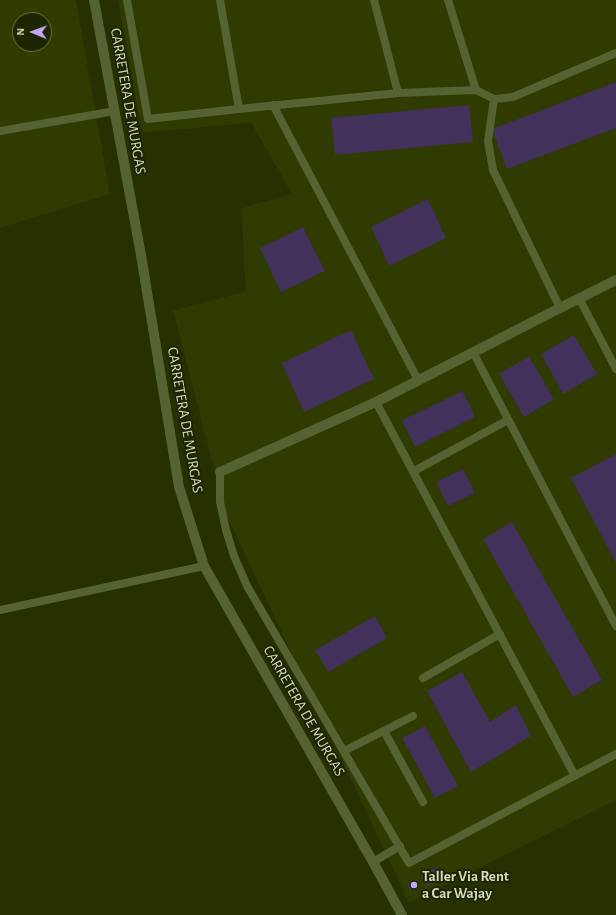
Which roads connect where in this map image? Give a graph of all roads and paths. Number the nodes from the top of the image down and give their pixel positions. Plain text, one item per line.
1 (94, 0) edge
2 (127, 0) edge
3 (220, 0) edge
4 (374, 0) edge
5 (448, 0) edge
6 (616, 53) edge
7 (476, 90) junction
8 (398, 93) junction
9 (494, 99) junction
10 (273, 105) junction
11 (239, 109) junction
12 (115, 111) junction
13 (0, 131) edge
14 (616, 280) edge
15 (579, 298) junction
16 (560, 308) junction
17 (473, 352) junction
18 (616, 369) edge
19 (418, 380) junction
20 (376, 402) junction
21 (508, 420) junction
22 (414, 471) junction
23 (220, 472) joint
24 (204, 566) junction
25 (0, 610) edge
26 (613, 612) edge
27 (616, 626) edge
28 (500, 634) junction
29 (423, 678) dead end
30 (413, 716) dead end
31 (384, 731) junction
32 (344, 751) junction
33 (616, 754) edge
34 (575, 776) junction
35 (423, 802) dead end
36 (400, 846) junction
37 (373, 862) junction
38 (402, 915) edge

1 - 12 street, CARRETERA DE MURGAS
2 - 11 lane
3 - 11 lane
4 - 8 lane
5 - 7 lane
6 - 9 lane
7 - 8 lane
7 - 9 lane
8 - 10 lane
9 - 16 lane
10 - 11 lane
10 - 19 lane
12 - 13 lane
12 - 24 street, CARRETERA DE MURGAS
14 - 15 street
15 - 16 street
15 - 18 lane
16 - 17 street
17 - 19 street
17 - 21 lane
19 - 20 street
20 - 22 lane
20 - 23 street
21 - 22 lane
21 - 26 lane
22 - 28 lane
23 - 32 lane
24 - 25 lane
24 - 37 street, CARRETERA DE MURGAS
26 - 27 lane
28 - 29 lane
28 - 34 lane
30 - 31 lane
31 - 32 lane
31 - 35 lane
32 - 36 lane
33 - 34 lane
34 - 36 lane
36 - 37 lane
37 - 38 street, CARRETERA DE MURGAS

